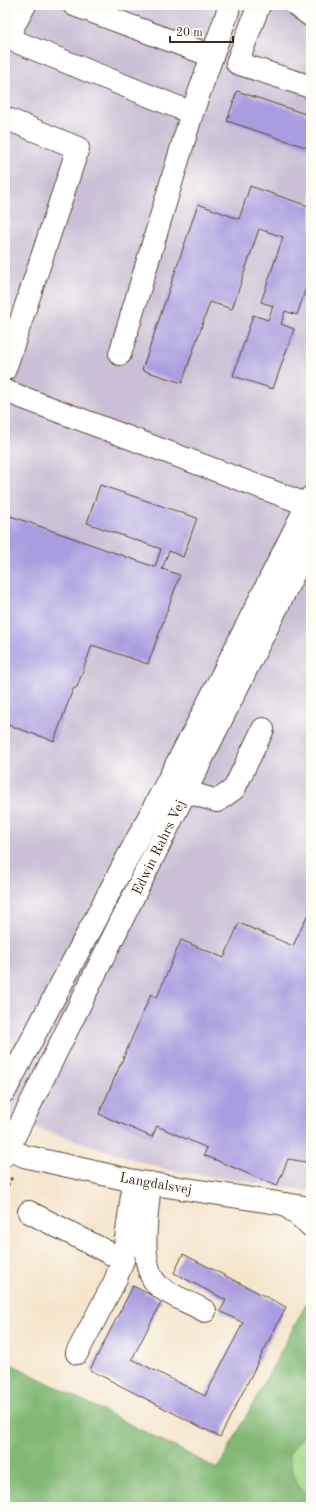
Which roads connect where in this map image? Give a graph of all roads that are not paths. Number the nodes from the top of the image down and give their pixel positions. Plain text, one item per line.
1 (25, 5) edge
2 (74, 5) edge
3 (296, 5) edge
4 (220, 8) edge
5 (256, 13) edge
6 (311, 16) edge
7 (212, 56) junction
8 (311, 87) edge
9 (192, 113) junction
10 (5, 118) edge
11 (120, 354) dead end
12 (5, 369) edge
13 (5, 391) edge
14 (310, 503) edge
15 (311, 539) edge
16 (263, 729) dead end
17 (177, 786) junction
18 (5, 1091) edge
19 (6, 1150) edge
20 (142, 1182) junction
21 (285, 1204) junction
22 (311, 1208) edge
23 (29, 1212) dead end
24 (311, 1226) edge
25 (123, 1260) junction
26 (205, 1311) dead end
27 (77, 1353) dead end

1 - 9 street
2 - 7 street
3 - 6 street
4 - 5 street
4 - 7 street
5 - 8 street
7 - 9 street
9 - 11 street
10 - 12 street
13 - 14 street
14 - 17 street, Edwin Rahrs Vej
15 - 17 street, Edwin Rahrs Vej
16 - 17 street
17 - 18 street, Edwin Rahrs Vej
17 - 19 street, Edwin Rahrs Vej
19 - 20 street, Langdalsvej
20 - 21 street, Langdalsvej
20 - 25 street
20 - 26 street
21 - 22 street, Langdalsvej
21 - 24 street
23 - 25 street
25 - 27 street

